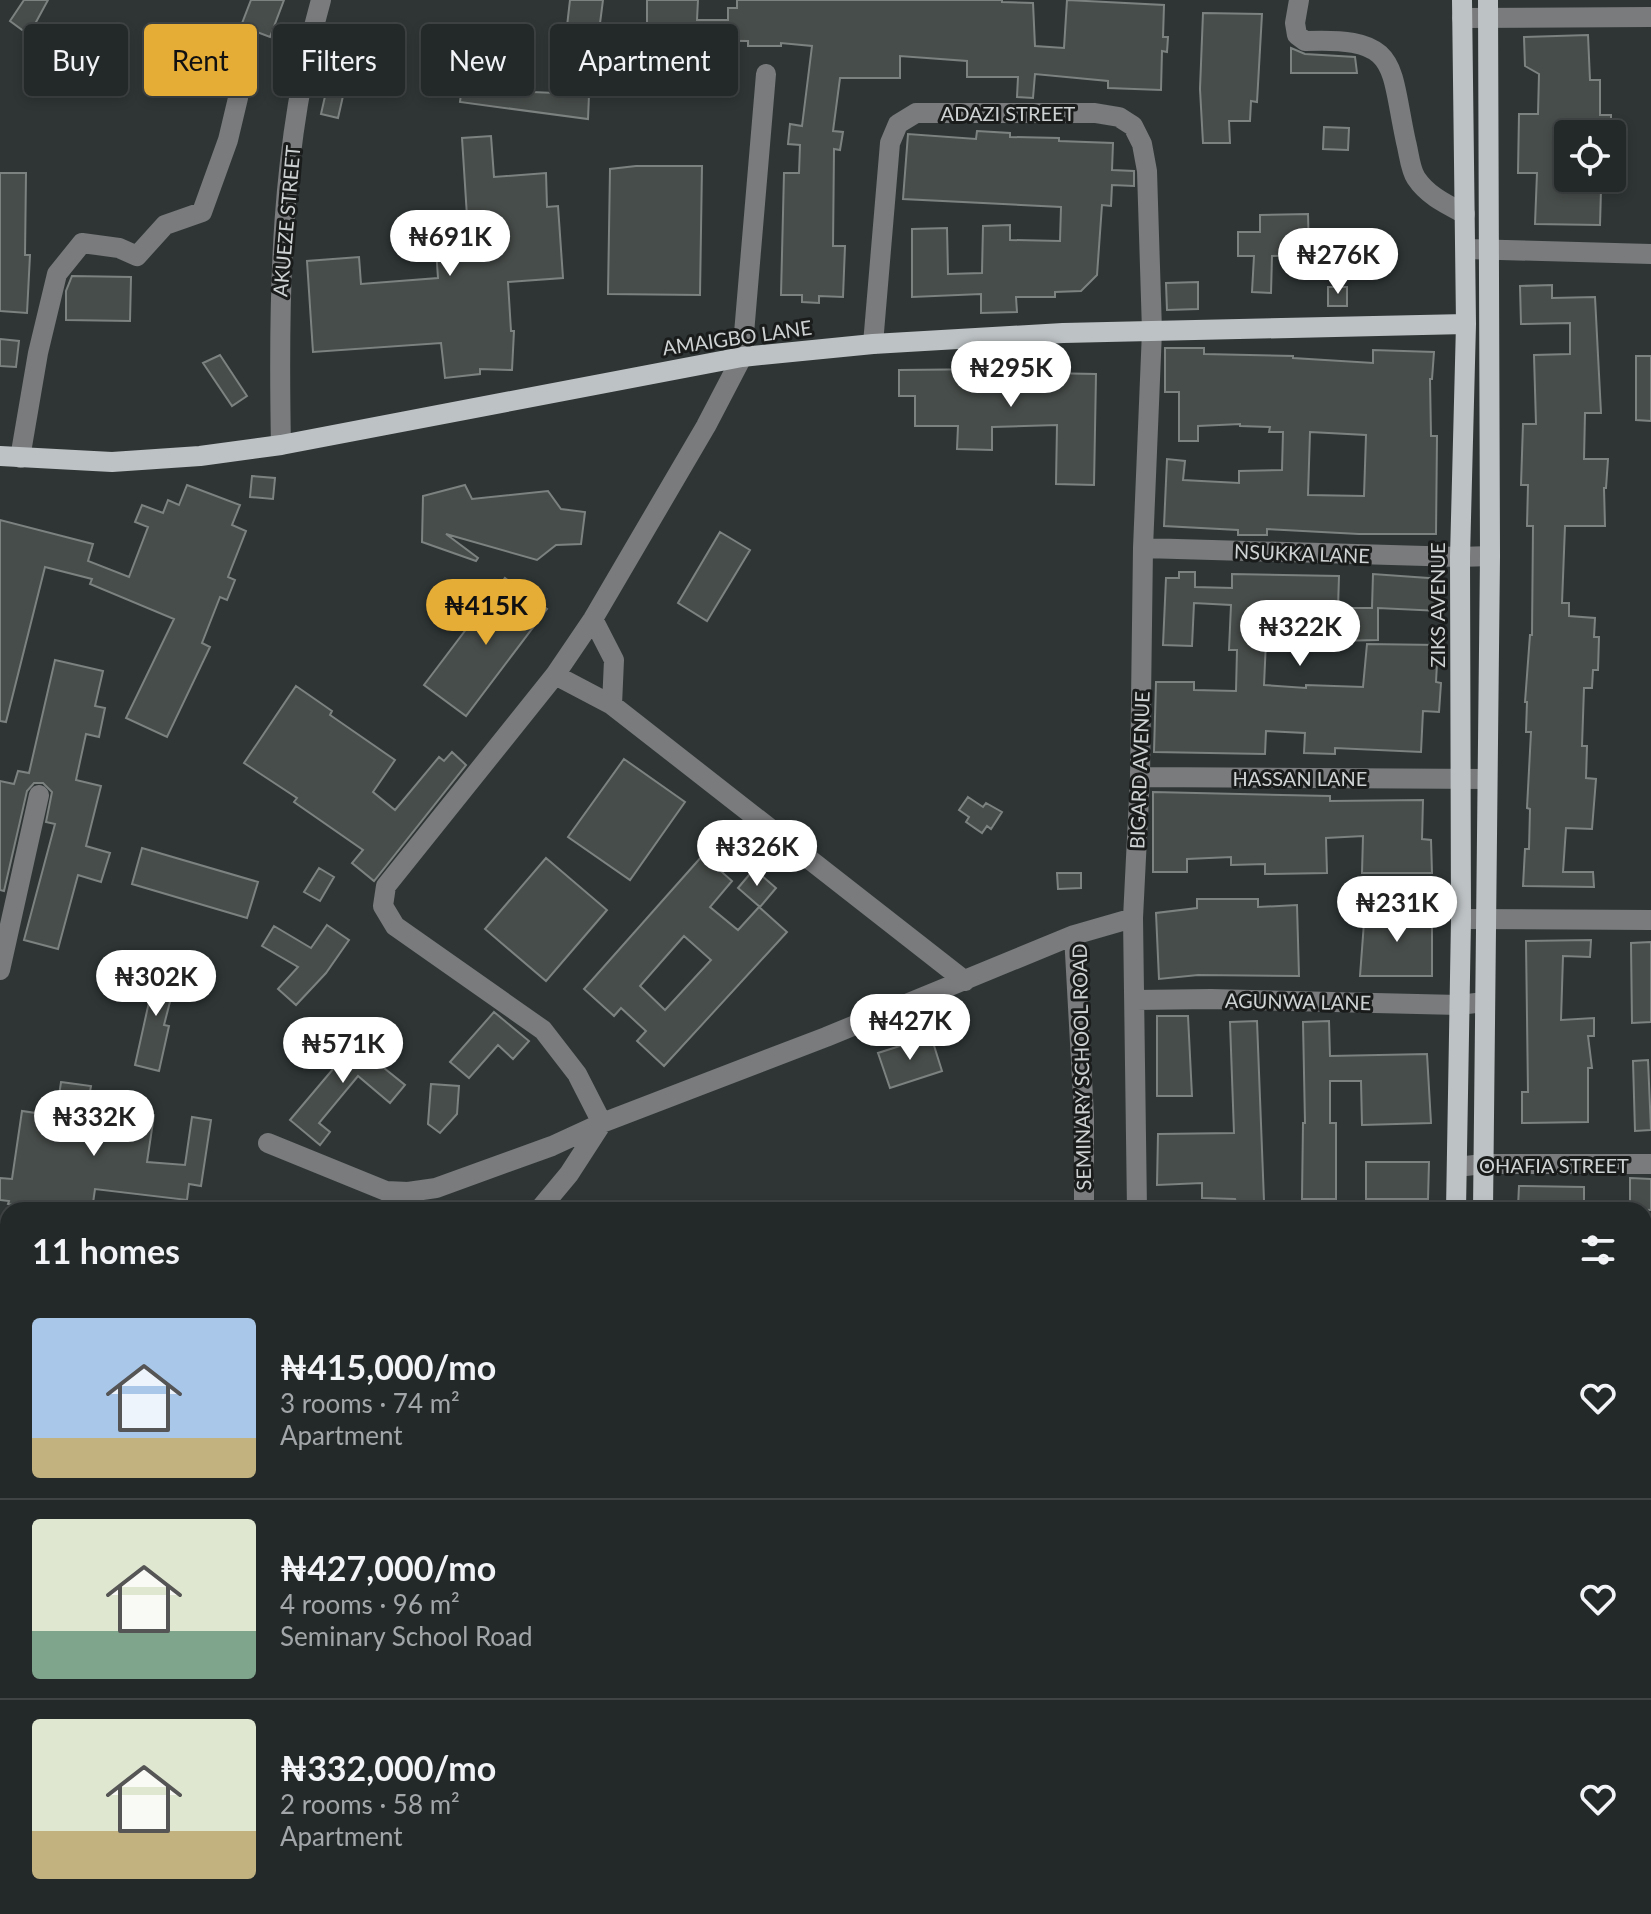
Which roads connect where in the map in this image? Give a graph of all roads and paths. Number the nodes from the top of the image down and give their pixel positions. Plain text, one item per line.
1 (321, 0) edge
2 (1299, 0) edge
3 (1488, 8) edge
4 (1462, 9) edge
5 (1651, 17) edge
6 (766, 74) dead end
7 (238, 98) dead end
8 (1465, 214) junction
9 (1466, 249) junction
10 (1488, 249) junction
11 (1651, 254) edge
12 (1488, 322) junction
13 (1466, 324) junction
14 (1152, 331) junction
15 (873, 344) junction
16 (742, 357) junction
17 (281, 445) junction
18 (10, 457) edge
19 (1143, 548) junction
20 (1490, 556) junction
21 (1460, 557) junction
22 (593, 619) junction
23 (555, 675) junction
24 (612, 705) junction
25 (1140, 777) junction
26 (1486, 779) junction
27 (1460, 780) junction
28 (39, 795) dead end
29 (1486, 917) junction
30 (1133, 918) junction
31 (1461, 919) junction
32 (1651, 920) edge
33 (1074, 935) junction
34 (0, 970) edge
35 (965, 981) junction
36 (1136, 1000) junction
37 (1484, 1002) junction
38 (1459, 1005) junction
39 (602, 1123) junction
40 (268, 1143) dead end
41 (1483, 1164) junction
42 (1651, 1164) edge
43 (1457, 1167) junction
44 (546, 1202) edge
45 (1084, 1202) edge
46 (1137, 1202) edge
47 (1456, 1202) edge
48 (1483, 1202) edge

1 - 17 street, AKUEZE STREET
2 - 8 street
3 - 4 street
3 - 5 street
3 - 10 main road
4 - 8 main road, ZIKS AVENUE
6 - 16 street
7 - 18 street
8 - 9 main road, ZIKS AVENUE
9 - 10 street
9 - 13 main road, ZIKS AVENUE
10 - 11 street
10 - 12 main road
12 - 13 street, AMAIGBO LANE
12 - 20 main road
13 - 14 main road, AMAIGBO LANE
13 - 21 main road, ZIKS AVENUE
14 - 15 main road, AMAIGBO LANE
14 - 15 street, ADAZI STREET
14 - 19 street, BIGARD AVENUE
15 - 16 main road, AMAIGBO LANE
16 - 17 main road, AMAIGBO LANE
16 - 22 street
17 - 18 main road, AMAIGBO LANE
19 - 21 street, NSUKKA LANE
19 - 25 street, BIGARD AVENUE
20 - 21 street, NSUKKA LANE
20 - 26 main road
21 - 27 main road, ZIKS AVENUE
22 - 23 street
22 - 24 street
23 - 24 street
23 - 39 street
24 - 35 street
25 - 27 street, HASSAN LANE
25 - 30 street, BIGARD AVENUE
26 - 27 street, HASSAN LANE
26 - 29 main road
27 - 31 main road, ZIKS AVENUE
28 - 34 street
29 - 31 street
29 - 32 street
29 - 37 main road
30 - 33 street, SEMINARY SCHOOL ROAD
30 - 36 street, BIGARD AVENUE
31 - 38 main road, ZIKS AVENUE
33 - 35 street
33 - 45 street, SEMINARY SCHOOL ROAD
35 - 39 street
36 - 38 street, AGUNWA LANE
36 - 46 street, BIGARD AVENUE
37 - 38 street, AGUNWA LANE
37 - 41 main road
38 - 43 main road, ZIKS AVENUE
39 - 40 street
39 - 44 street
41 - 42 street, OHAFIA STREET
41 - 43 street, OHAFIA STREET
41 - 48 main road
43 - 47 main road, ZIKS AVENUE

